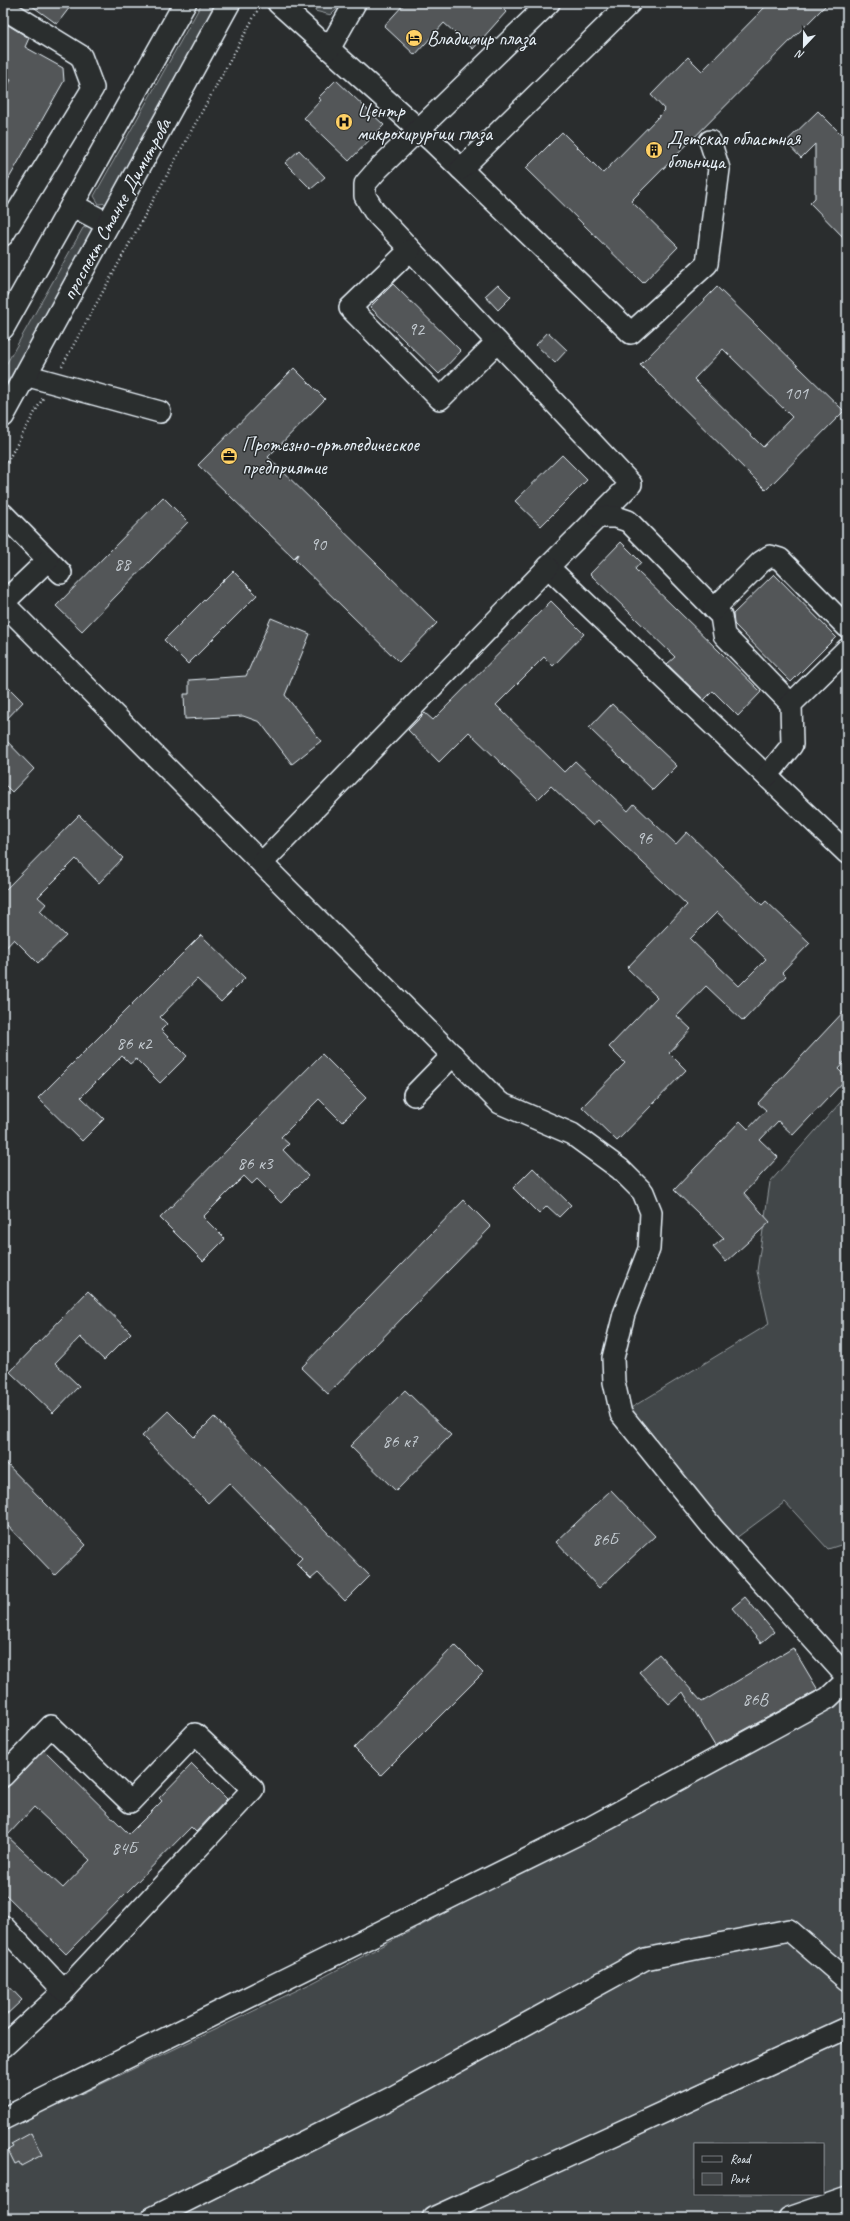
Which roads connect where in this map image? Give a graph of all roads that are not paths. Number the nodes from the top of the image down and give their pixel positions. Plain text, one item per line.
1 (229, 3) edge
2 (278, 3) edge
3 (355, 3) edge
4 (549, 3) edge
5 (630, 3) edge
6 (182, 4) edge
7 (3, 8) edge
8 (329, 49) junction
9 (418, 129) junction
10 (710, 141) dead end
11 (461, 169) junction
12 (72, 205) junction
13 (108, 224) junction
14 (3, 236) edge
15 (410, 250) junction
16 (3, 328) edge
17 (497, 342) junction
18 (25, 375) junction
19 (160, 412) dead end
20 (3, 416) edge
21 (3, 514) edge
22 (597, 517) junction
23 (548, 567) junction
24 (3, 603) edge
25 (714, 609) junction
26 (847, 628) edge
27 (847, 649) edge
28 (791, 704) junction
29 (767, 776) junction
30 (847, 853) edge
31 (262, 863) junction
32 (453, 1055) junction
33 (414, 1095) dead end
34 (847, 1678) edge
35 (3, 1776) edge
36 (3, 1926) edge
37 (847, 1980) edge
38 (64, 1991) junction
39 (847, 2028) edge
40 (3, 2047) edge
41 (3, 2119) edge
42 (847, 2198) edge
43 (152, 2218) edge
44 (433, 2218) edge
45 (789, 2218) edge

1 - 13 main road, проспект Станке Димитрова
2 - 8 street
3 - 8 street
4 - 9 street
5 - 11 street
6 - 12 main road, проспект Станке Димитрова
7 - 14 street
8 - 9 street
9 - 11 street
9 - 15 street
10 - 11 street
12 - 13 main road
12 - 16 main road, проспект Станке Димитрова
13 - 18 main road, проспект Станке Димитрова
15 - 17 street
15 - 17 street
17 - 22 street
18 - 19 street
18 - 20 main road, проспект Станке Димитрова
21 - 24 street
22 - 23 street
22 - 25 street
23 - 29 street
23 - 31 street
24 - 31 street
25 - 26 street
25 - 28 street
27 - 28 street
28 - 29 street
29 - 30 street
31 - 32 street
32 - 33 street
32 - 34 street
34 - 41 street
35 - 38 street
36 - 38 street
37 - 43 street
38 - 40 street
39 - 44 street
42 - 45 street

